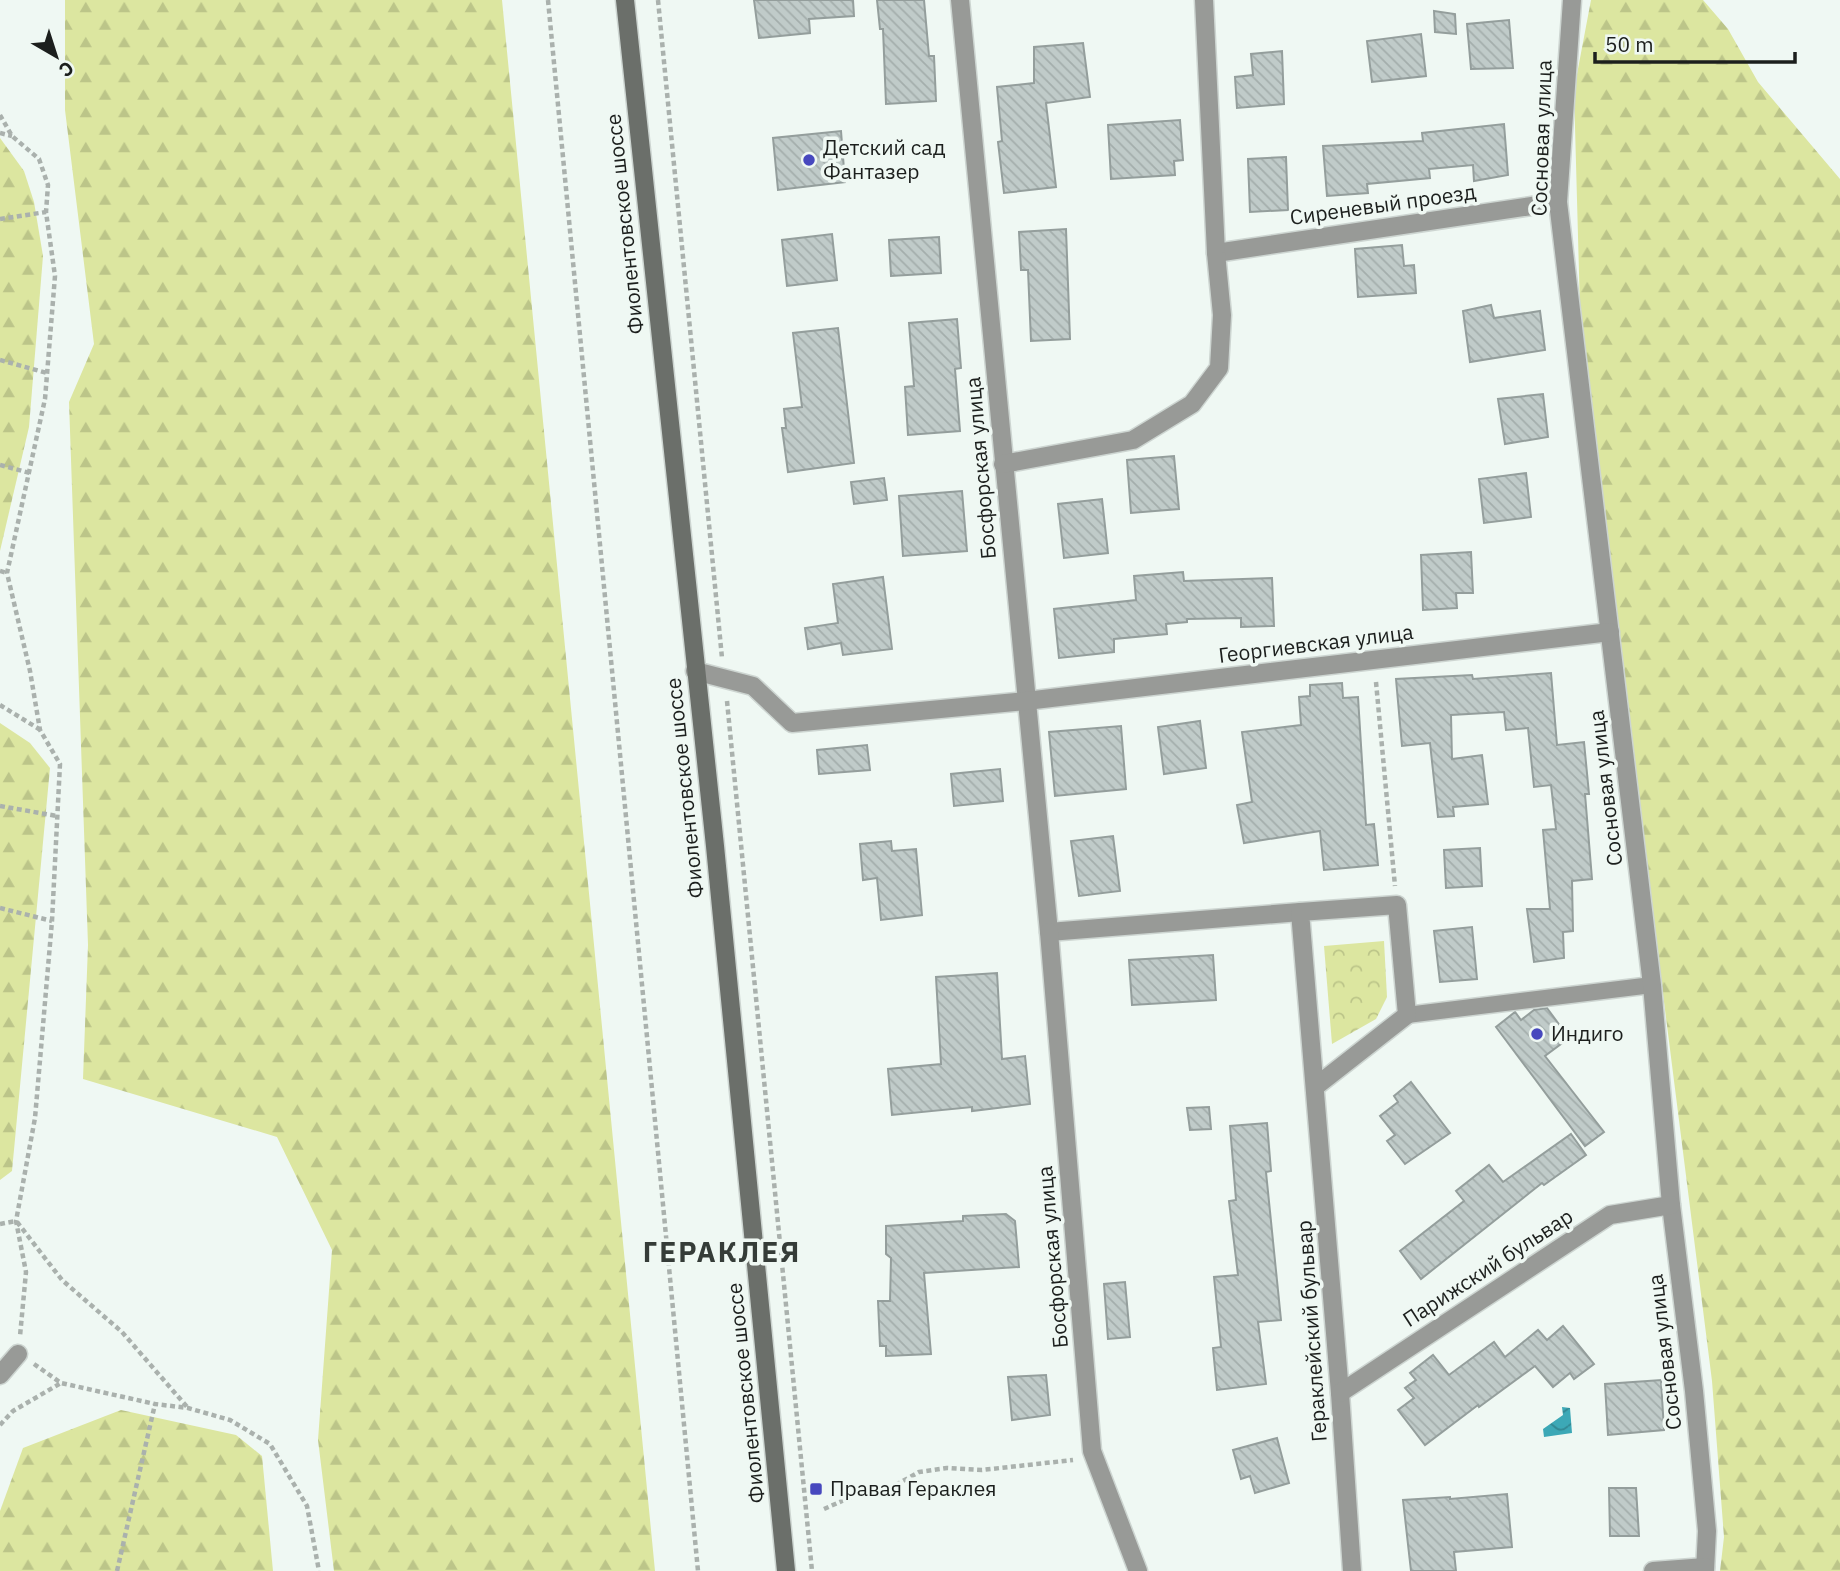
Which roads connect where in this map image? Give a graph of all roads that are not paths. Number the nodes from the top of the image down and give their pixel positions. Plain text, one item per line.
1 (625, 0) edge
2 (960, 0) edge
3 (1204, 0) edge
4 (1572, 0) edge
5 (1558, 202) junction
6 (1216, 253) junction
7 (1003, 464) junction
8 (1610, 632) junction
9 (695, 671) junction
10 (1026, 701) junction
11 (1300, 912) junction
12 (1049, 932) junction
13 (1652, 985) junction
14 (1407, 1014) junction
15 (1315, 1087) junction
16 (1671, 1205) junction
17 (18, 1354) road end
18 (0, 1375) edge
19 (1340, 1393) junction
20 (1705, 1569) edge
21 (786, 1571) edge
22 (1138, 1571) edge
23 (1352, 1571) edge
24 (1653, 1571) edge

1 - 9 main road, Фиолентовское шоссе
2 - 7 street, Босфорская улица
3 - 6 street
4 - 5 street, Сосновая улица
5 - 6 street, Сиреневый проезд
5 - 8 street, Сосновая улица
6 - 7 street
7 - 10 street, Босфорская улица
8 - 10 street, Георгиевская улица
8 - 13 street, Сосновая улица
9 - 10 street, Георгиевская улица
9 - 21 main road, Фиолентовское шоссе
10 - 12 street, Босфорская улица
11 - 12 street
11 - 14 street
11 - 15 street, Гераклейский бульвар
12 - 22 street, Босфорская улица
13 - 14 lane
13 - 16 street, Сосновая улица
14 - 15 street
15 - 19 street, Гераклейский бульвар
16 - 19 street, Парижский бульвар
16 - 20 street, Сосновая улица
17 - 18 street
19 - 23 street, Гераклейский бульвар
20 - 24 street

